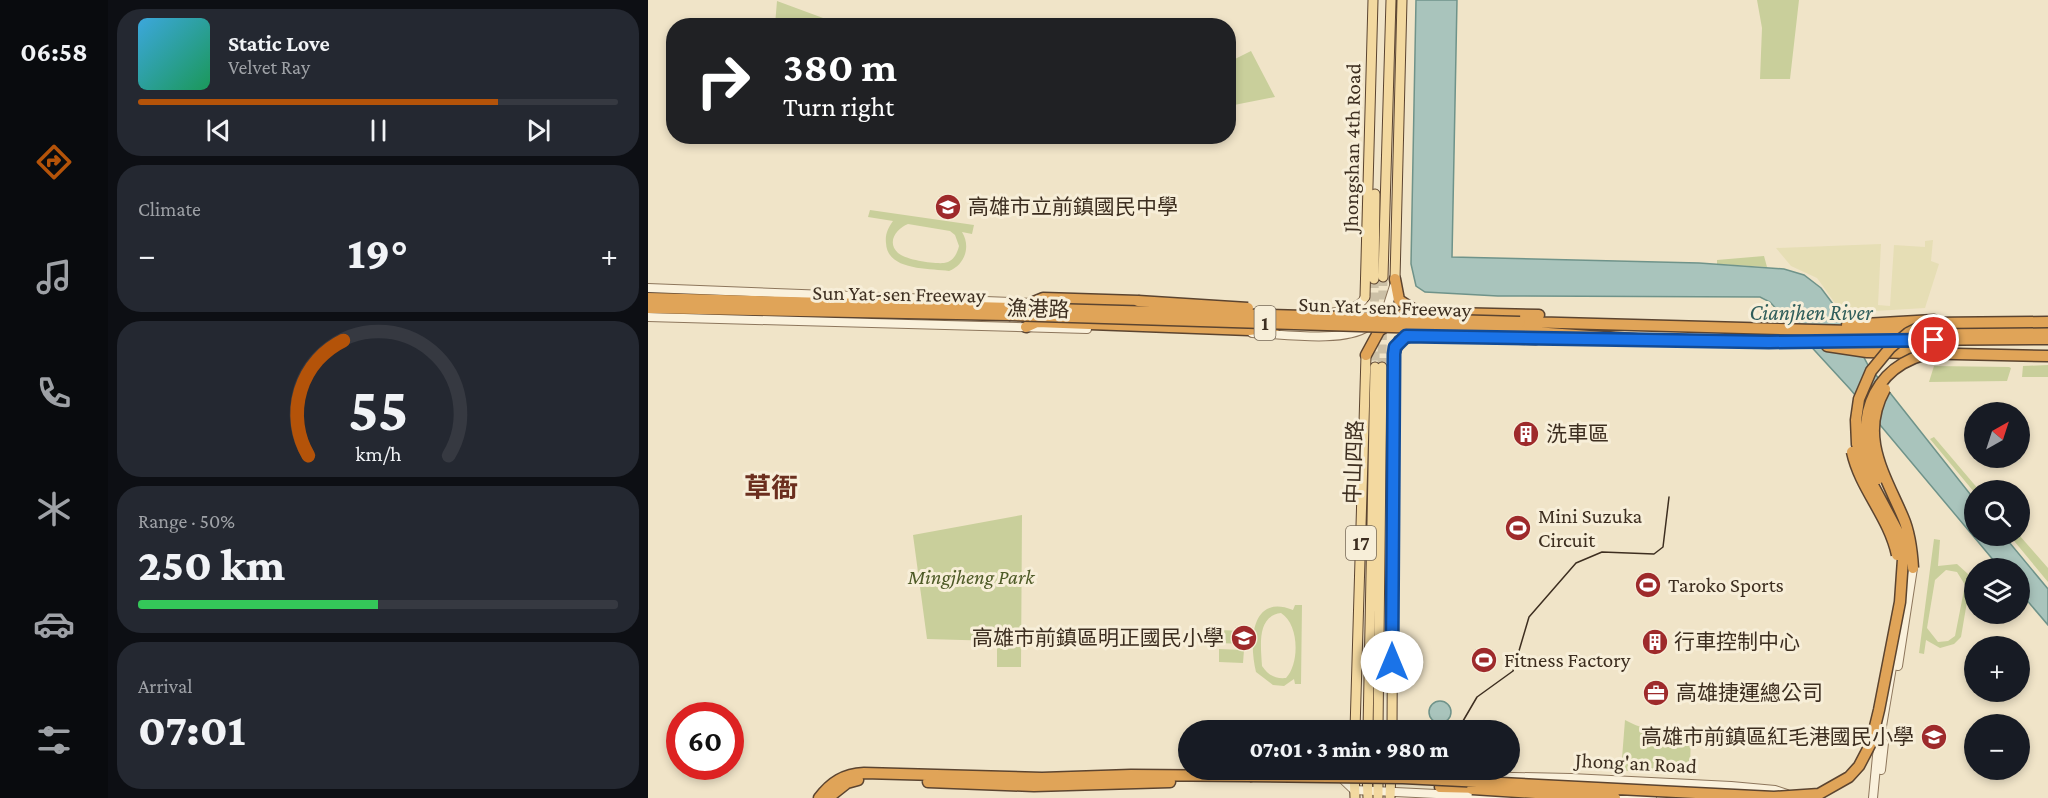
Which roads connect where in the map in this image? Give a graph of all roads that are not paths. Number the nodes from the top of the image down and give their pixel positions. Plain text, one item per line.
1 (1373, 0) edge
2 (1379, 0) edge
3 (1391, 0) edge
4 (1402, 0) edge
5 (1395, 279) junction
6 (648, 288) edge
7 (1365, 297) joint
8 (648, 298) edge
9 (1031, 303) junction
10 (648, 308) edge
11 (1416, 311) junction
12 (648, 317) edge
13 (1287, 320) junction
14 (2048, 320) edge
15 (1928, 323) junction
16 (1637, 324) junction
17 (1521, 326) junction
18 (1026, 327) junction
19 (1810, 329) junction
20 (2048, 329) edge
21 (2048, 339) edge
22 (1645, 340) junction
23 (1806, 342) junction
24 (2048, 351) edge
25 (1940, 352) junction
26 (1394, 354) joint
27 (1366, 355) joint
28 (2048, 356) edge
29 (1897, 558) joint
30 (1913, 568) joint
31 (1355, 720) edge
32 (1368, 720) edge
33 (1378, 720) edge
34 (1392, 720) edge
35 (1178, 777) edge
36 (1520, 777) edge
37 (1251, 780) joint
38 (1342, 780) edge
39 (1511, 780) edge
40 (1440, 784) junction
41 (1355, 794) edge
42 (1368, 794) edge
43 (1378, 794) edge
44 (1391, 794) edge
45 (1694, 794) edge
46 (1467, 795) junction
47 (819, 798) edge
48 (828, 798) edge
49 (1519, 798) edge
50 (1615, 798) edge
51 (1652, 798) edge
52 (1763, 798) edge
53 (1800, 798) edge
54 (1821, 798) edge
55 (1875, 798) edge

1 - 7 main road, Jhongshan 4th Road
2 - 3 main road
4 - 5 main road
5 - 11 highway
5 - 18 street, 漁港路
6 - 9 street, 漁港路
7 - 9 street, 漁港路
8 - 13 highway, Sun Yat-sen Freeway / 1, bridge
9 - 13 highway, bridge
10 - 13 highway, Sun Yat-sen Freeway / 1, bridge
11 - 16 highway
11 - 27 highway
12 - 18 street, 漁港路
13 - 17 highway, Sun Yat-sen Freeway / 1, bridge
13 - 18 highway, bridge
14 - 15 highway, bridge
14 - 19 highway
15 - 29 highway, bridge
15 - 40 highway, bridge
16 - 17 highway, Sun Yat-sen Freeway / 1
16 - 19 highway, Sun Yat-sen Freeway / 1
17 - 22 highway, Sun Yat-sen Freeway / 1
19 - 20 highway, Sun Yat-sen Freeway / 1, bridge
21 - 23 highway, Sun Yat-sen Freeway / 1
22 - 23 highway, Sun Yat-sen Freeway / 1
22 - 26 highway
23 - 28 highway
24 - 25 highway
25 - 30 highway, bridge
25 - 54 highway, bridge
26 - 34 main road, 17
27 - 31 main road, 17
29 - 55 street
30 - 55 street
32 - 33 main road, 中山四路 / 17
35 - 47 highway
36 - 53 street, Jhong'an Road
37 - 40 highway, bridge
37 - 48 highway
38 - 41 street
39 - 45 street, Jhong'an Road
40 - 45 highway, bridge
40 - 50 highway, bridge
40 - 52 highway, bridge
41 - 42 street, Jhong'an Road
42 - 43 street, Jhong'an Road
43 - 44 street, Jhong'an Road
44 - 46 street, Jhong'an Road
46 - 49 street, Jhong'an Road
46 - 51 street, Jhong'an Road

